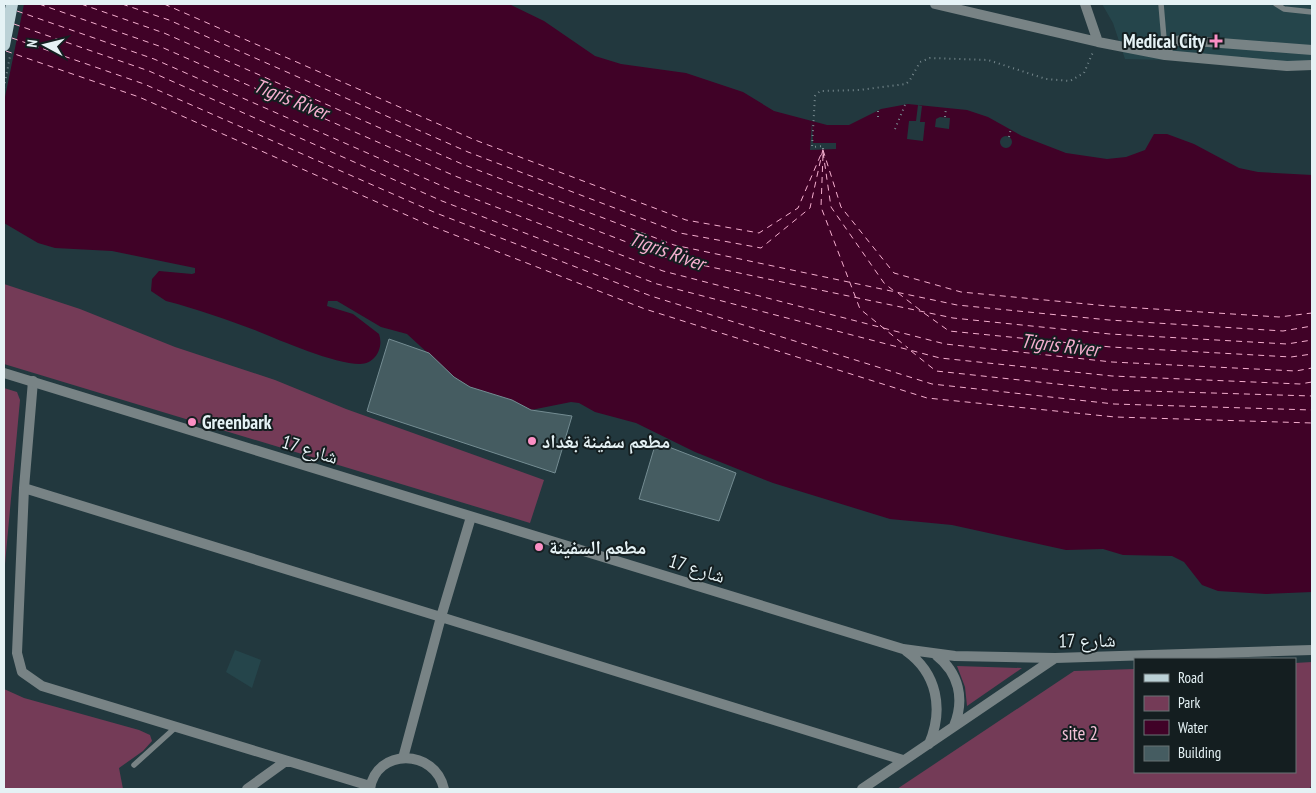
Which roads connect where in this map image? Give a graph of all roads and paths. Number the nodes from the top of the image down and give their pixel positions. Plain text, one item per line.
1 (12, 4) edge
2 (935, 4) edge
3 (1085, 4) edge
4 (1161, 4) edge
5 (1276, 4) edge
6 (955, 6) edge
7 (1312, 12) edge
8 (1098, 42) junction
9 (4, 45) edge
10 (1312, 50) edge
11 (1165, 55) junction
12 (1312, 65) edge
13 (905, 105) dead end
14 (946, 108) dead end
15 (878, 111) dead end
16 (945, 117) dead end
17 (878, 120) dead end
18 (1010, 128) dead end
19 (895, 129) dead end
20 (1009, 137) dead end
21 (823, 149) dead end
22 (4, 373) edge
23 (33, 381) junction
24 (24, 488) junction
25 (471, 518) junction
26 (441, 617) junction
27 (903, 649) junction
28 (1312, 650) edge
29 (936, 654) junction
30 (1055, 658) junction
31 (954, 726) junction
32 (176, 727) junction
33 (929, 744) junction
34 (403, 758) junction
35 (903, 760) junction
36 (286, 761) junction
37 (134, 765) dead end
38 (370, 788) edge
39 (247, 789) edge
40 (444, 789) edge
41 (862, 789) edge

1 - 9 main road
2 - 6 street
3 - 8 street
4 - 11 lane
5 - 7 lane
6 - 8 street
8 - 11 street
8 - 21 path
10 - 11 street
11 - 12 street
13 - 19 path
14 - 16 path
15 - 17 path
18 - 20 path
22 - 23 street, شارع 17
23 - 24 street
23 - 25 street, شارع 17
24 - 26 street
24 - 32 street
25 - 26 street
25 - 27 street, شارع 17
26 - 34 street
26 - 35 street
27 - 29 street, شارع 17
27 - 33 street
28 - 30 street, شارع 17
29 - 30 street, شارع 17
29 - 31 street
30 - 31 street
31 - 33 street
32 - 36 street
32 - 37 lane
33 - 35 street
34 - 38 street
34 - 40 street
35 - 41 street
36 - 38 street
36 - 39 street

